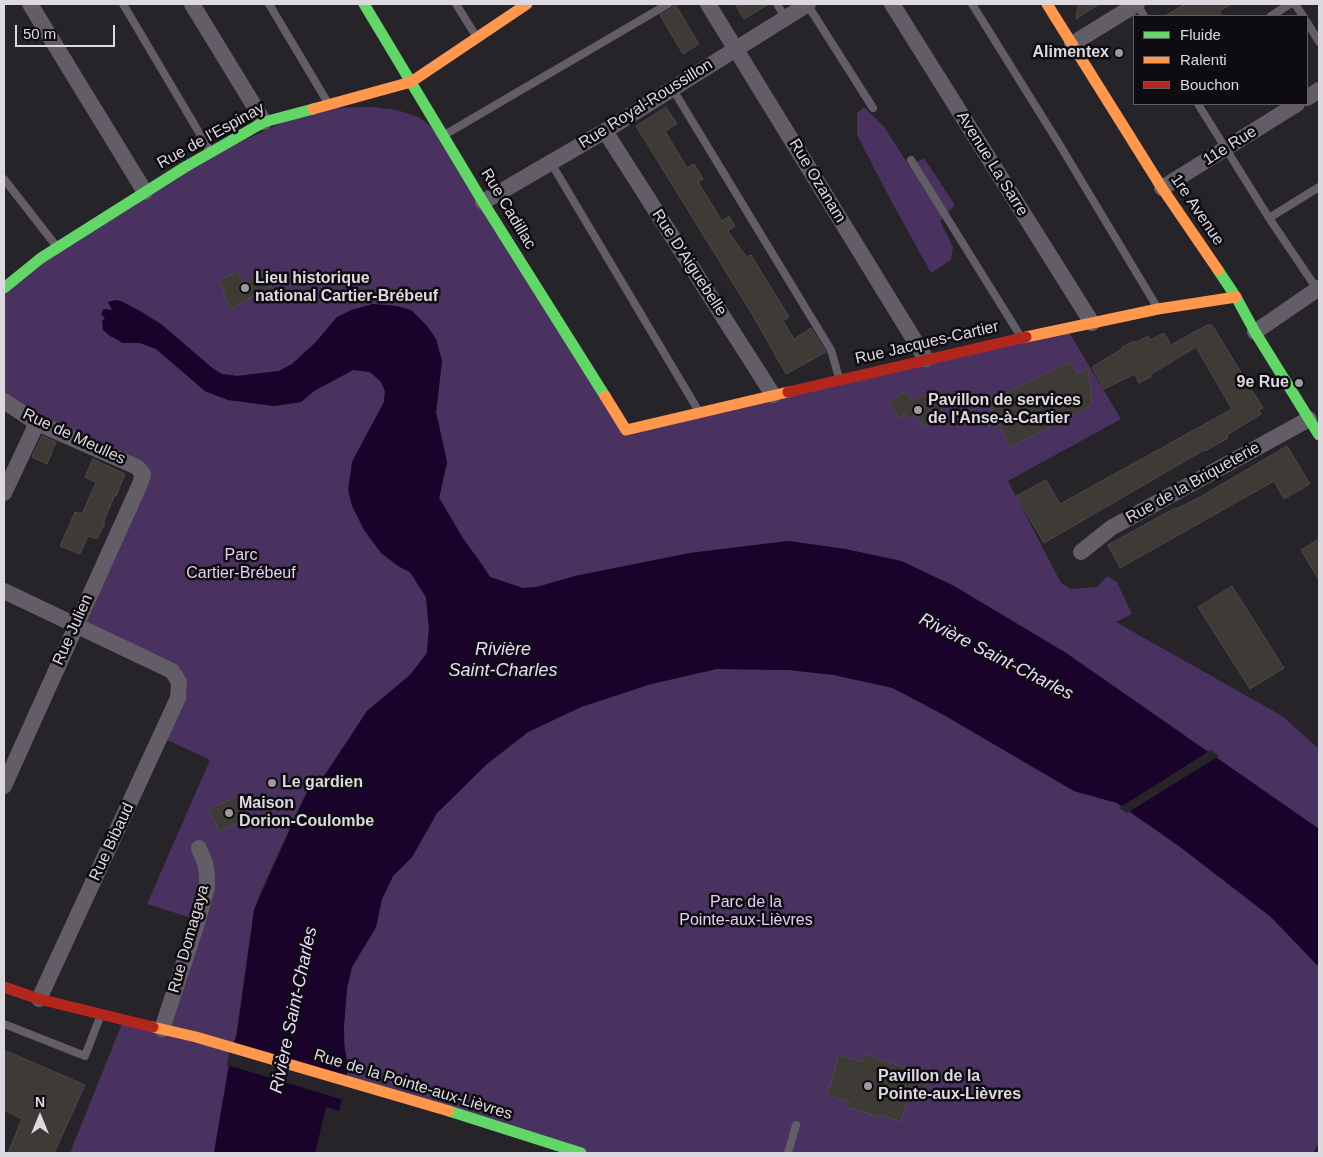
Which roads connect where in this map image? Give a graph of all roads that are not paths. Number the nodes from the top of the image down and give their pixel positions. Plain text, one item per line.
1 (30, 4) edge
2 (123, 4) edge
3 (192, 4) edge
4 (269, 4) edge
5 (364, 4) edge
6 (456, 4) edge
7 (527, 4) edge
8 (668, 4) edge
9 (708, 4) edge
10 (807, 4) edge
11 (892, 4) edge
12 (972, 4) edge
13 (1047, 4) edge
14 (1137, 4) edge
15 (1290, 4) edge
16 (1295, 4) edge
17 (781, 10) edge
18 (1143, 15) edge
19 (1273, 15) edge
20 (1302, 15) edge
21 (1308, 24) edge
22 (476, 37) junction
23 (1319, 42) edge
24 (1072, 44) junction
25 (736, 48) junction
26 (411, 82) junction
27 (672, 88) junction
28 (1319, 90) edge
29 (1308, 97) edge
30 (329, 104) junction
31 (1199, 105) edge
32 (1295, 105) edge
33 (873, 108) dead end
34 (264, 122) junction
35 (605, 131) junction
36 (444, 135) junction
37 (1226, 148) junction
38 (211, 152) junction
39 (911, 160) dead end
40 (551, 163) junction
41 (4, 180) edge
42 (1319, 187) edge
43 (1162, 188) junction
44 (145, 192) junction
45 (483, 202) junction
46 (1269, 218) junction
47 (58, 247) junction
48 (4, 288) edge
49 (1319, 290) edge
50 (1236, 296) junction
51 (1158, 309) junction
52 (1092, 323) junction
53 (1255, 332) junction
54 (1022, 338) junction
55 (926, 359) junction
56 (839, 380) junction
57 (774, 395) junction
58 (4, 401) edge
59 (699, 413) junction
60 (1309, 419) junction
61 (36, 423) junction
62 (626, 430) joint
63 (1319, 435) edge
64 (143, 474) joint
65 (4, 493) edge
66 (1080, 552) dead end
67 (4, 592) edge
68 (75, 626) junction
69 (4, 786) edge
70 (199, 848) dead end
71 (4, 987) edge
72 (39, 999) junction
73 (101, 1016) junction
74 (4, 1024) edge
75 (162, 1029) junction
76 (796, 1125) dead end
77 (534, 1146) edge
78 (581, 1153) edge
79 (788, 1153) edge

1 - 44 street
2 - 38 lane
3 - 34 street
4 - 30 lane
5 - 26 street, Rue Cadillac
6 - 22 lane
7 - 22 street, Rue de l'Espinay
8 - 36 lane
9 - 25 street, Rue Ozanam
10 - 17 street, Rue Royal-Roussillon
10 - 33 lane
11 - 52 street, Avenue La Sarre
12 - 51 lane
13 - 24 street, 1re Avenue
14 - 18 lane
14 - 24 street
15 - 19 lane
16 - 20 lane
17 - 25 street, Rue Royal-Roussillon
21 - 23 lane
22 - 26 street, Rue de l'Espinay
24 - 43 street, 1re Avenue
25 - 27 street, Rue Royal-Roussillon
25 - 55 street, Rue Ozanam
26 - 30 street, Rue de l'Espinay
26 - 36 street, Rue Cadillac
27 - 35 street, Rue Royal-Roussillon
27 - 56 lane
28 - 29 street
30 - 34 street, Rue de l'Espinay
31 - 37 lane
32 - 37 street, 11e Rue
34 - 38 street, Rue de l'Espinay
35 - 40 street, Rue Royal-Roussillon
35 - 57 street, Rue D'Aiguebelle
36 - 45 street, Rue Cadillac
37 - 43 street, 11e Rue
37 - 46 lane
38 - 44 street, Rue de l'Espinay
39 - 54 lane
40 - 45 street, Rue Royal-Roussillon
40 - 59 lane
41 - 47 lane
42 - 46 lane
43 - 50 street, 1re Avenue
44 - 47 street, Rue de l'Espinay
45 - 62 street, Rue Cadillac
46 - 49 lane
47 - 48 street, Rue de l'Espinay
49 - 53 street
50 - 51 street, Rue Jacques-Cartier
50 - 53 street, 1re Avenue
51 - 52 street, Rue Jacques-Cartier
52 - 54 street, Rue Jacques-Cartier
53 - 60 street, 1re Avenue
54 - 55 street, Rue Jacques-Cartier
55 - 56 street, Rue Jacques-Cartier
56 - 57 street, Rue Jacques-Cartier
57 - 59 street, Rue Jacques-Cartier
58 - 61 street, Rue de Meulles
59 - 62 street, Rue Jacques-Cartier
60 - 63 street, 1re Avenue
60 - 66 street, Rue de la Briqueterie
61 - 64 street, Rue de Meulles
61 - 65 street
64 - 68 street, Rue Julien
67 - 68 street
68 - 69 street, Rue Julien
68 - 72 street, Rue Bibaud
70 - 75 street, Rue Domagaya
71 - 72 street, Rue de la Pointe-aux-Lièvres
72 - 73 street, Rue de la Pointe-aux-Lièvres
73 - 74 lane
73 - 75 street, Rue de la Pointe-aux-Lièvres
75 - 77 street, Rue de la Pointe-aux-Lièvres
76 - 79 lane
77 - 78 street, Rue de la Pointe-aux-Lièvres

